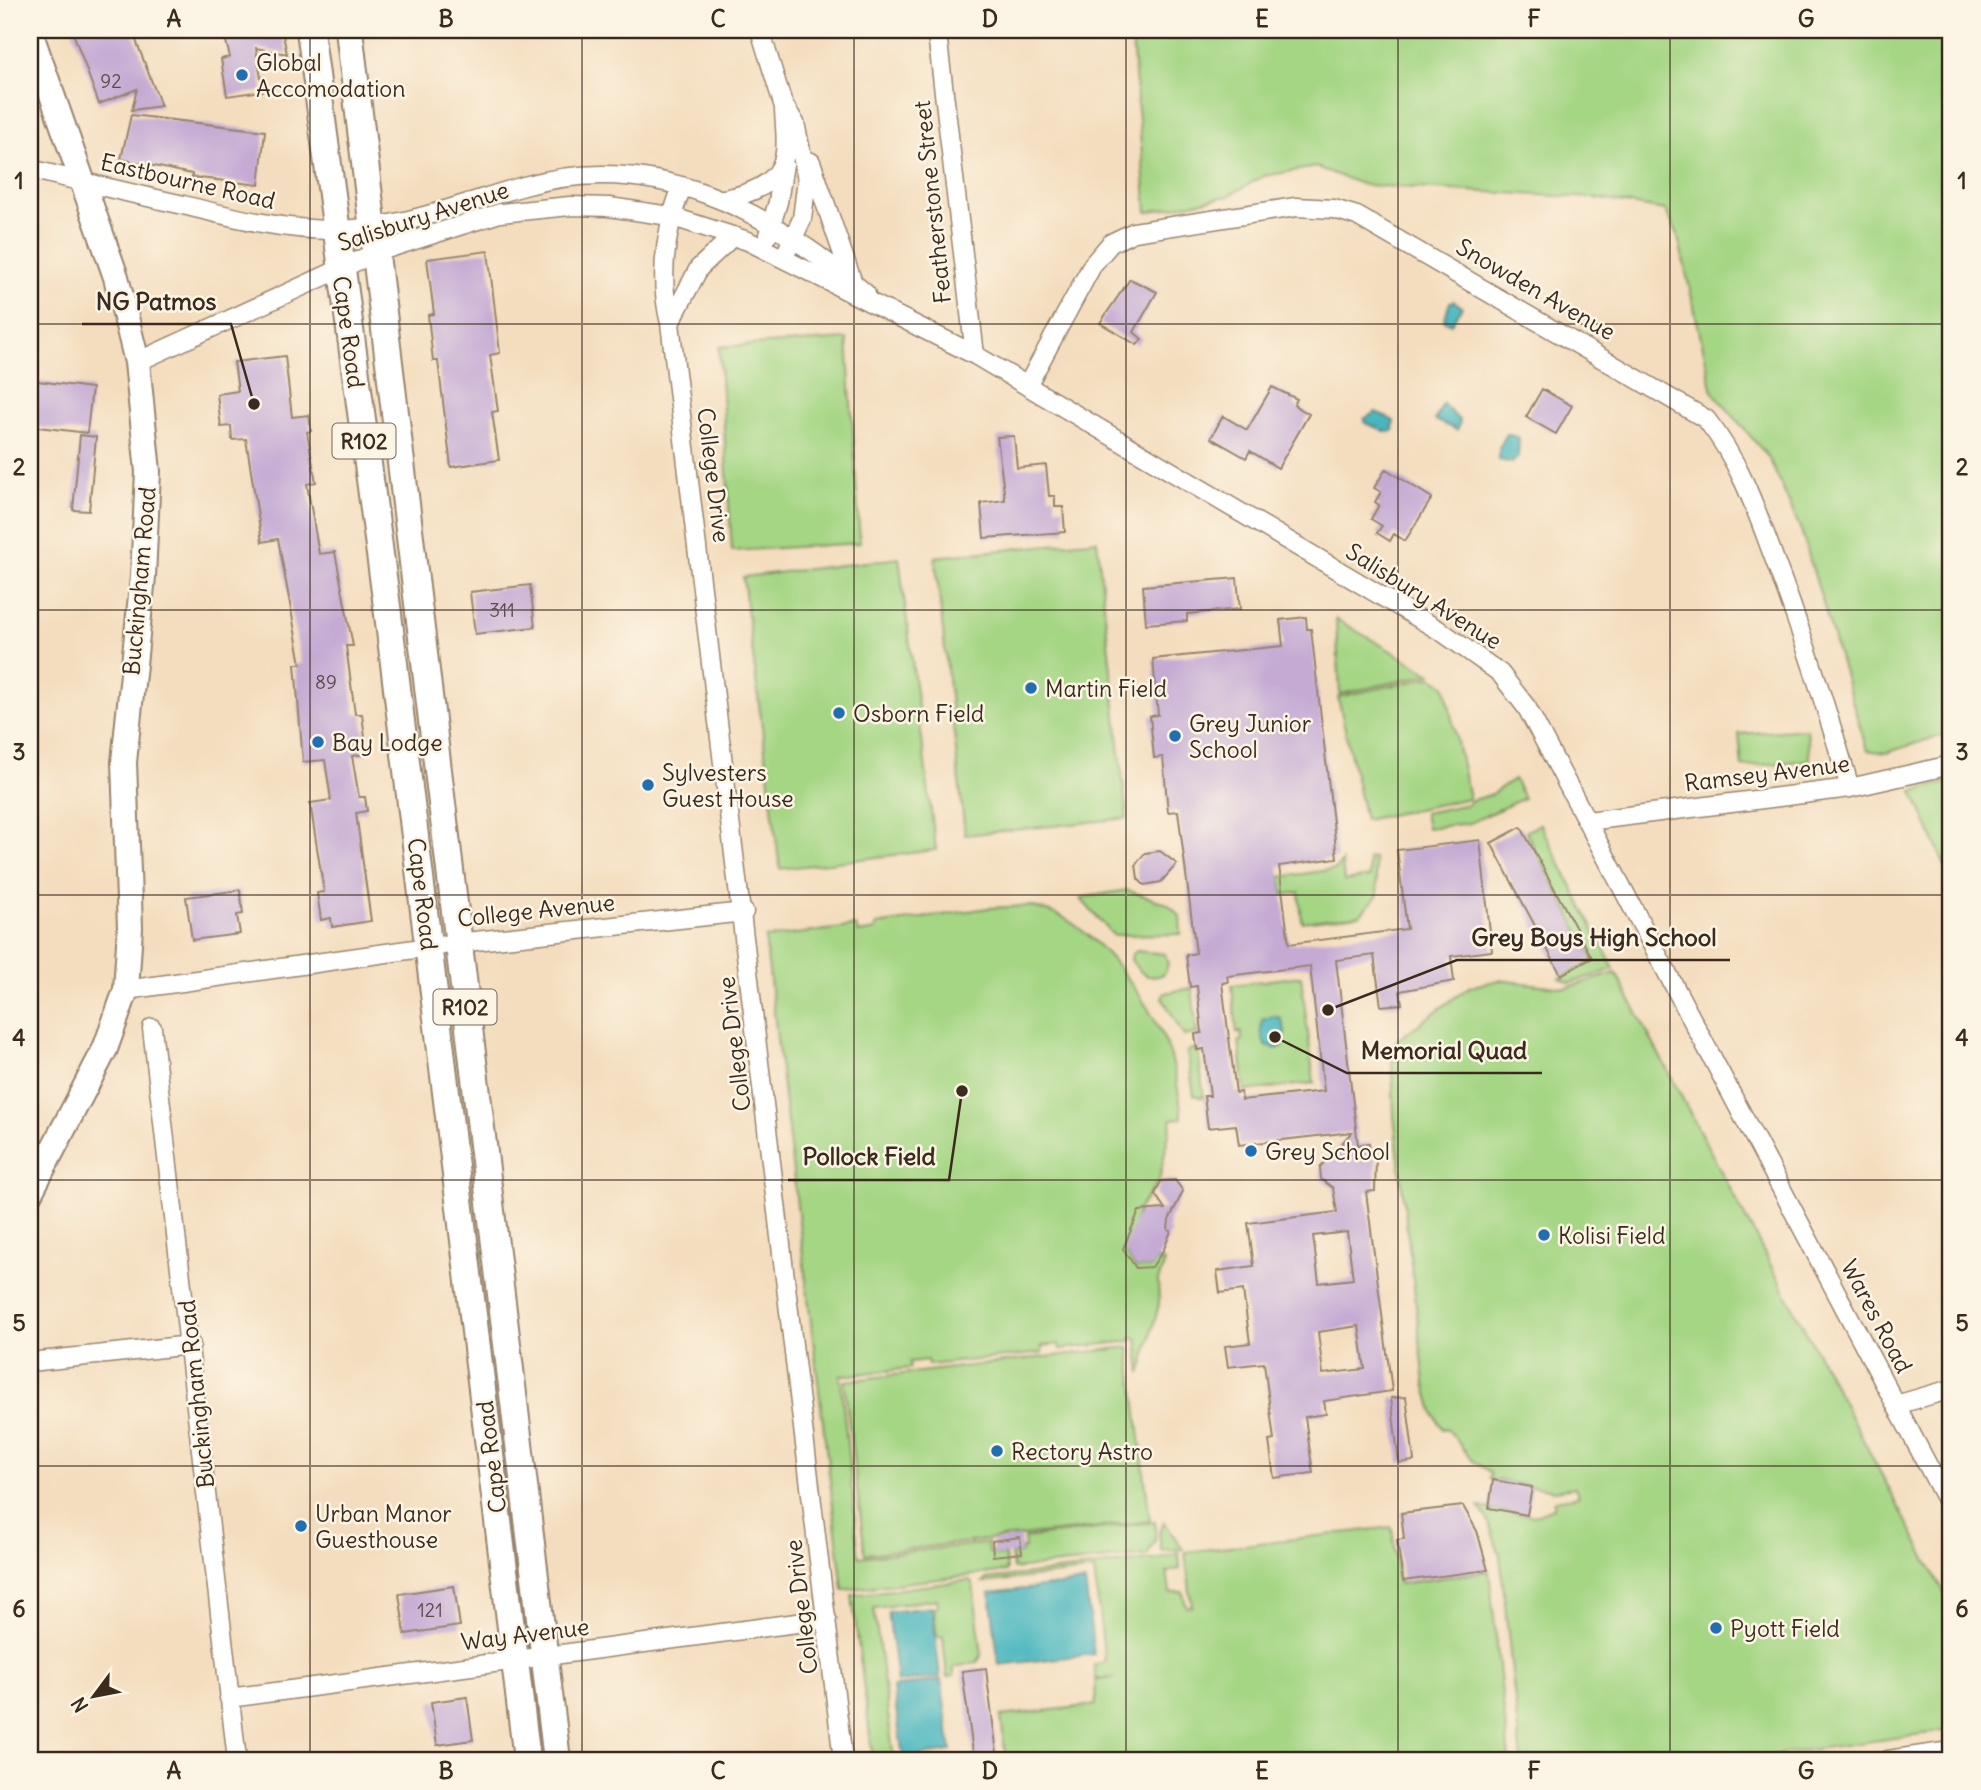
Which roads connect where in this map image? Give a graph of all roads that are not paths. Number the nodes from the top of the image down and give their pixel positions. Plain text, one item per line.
1 (310, 30) edge
2 (349, 30) edge
3 (760, 30) edge
4 (30, 32) edge
5 (938, 42) dead end
6 (783, 104) junction
7 (795, 123) junction
8 (784, 159) junction
9 (30, 169) edge
10 (81, 181) junction
11 (682, 186) junction
12 (723, 199) junction
13 (670, 216) junction
14 (772, 225) junction
15 (336, 230) junction
16 (733, 236) junction
17 (793, 239) junction
18 (376, 240) junction
19 (763, 248) junction
20 (782, 259) junction
21 (340, 268) junction
22 (853, 283) junction
23 (890, 314) junction
24 (670, 323) junction
25 (975, 355) junction
26 (137, 362) junction
27 (1027, 386) junction
28 (1951, 765) edge
29 (1850, 788) junction
30 (1588, 821) junction
31 (744, 912) junction
32 (457, 943) junction
33 (430, 947) junction
34 (126, 990) junction
35 (152, 1028) dead end
36 (1758, 1146) joint
37 (30, 1193) edge
38 (191, 1345) junction
39 (30, 1362) edge
40 (1951, 1389) edge
41 (1896, 1405) junction
42 (1951, 1510) edge
43 (827, 1619) junction
44 (544, 1657) junction
45 (515, 1660) junction
46 (229, 1698) junction
47 (1951, 1751) edge
48 (237, 1760) edge
49 (527, 1760) edge
50 (557, 1760) edge
51 (844, 1760) edge
52 (1888, 1760) edge

1 - 15 main road, Cape Road / R102
2 - 18 main road, Cape Road / R102
3 - 6 street
4 - 10 street, Buckingham Road
5 - 25 street, Featherstone Street
6 - 7 street
6 - 8 street
7 - 17 street
7 - 22 street
8 - 12 street
8 - 14 street
9 - 10 street, Eastbourne Road
10 - 15 street, Eastbourne Road
10 - 26 street, Buckingham Road
11 - 12 street, Salisbury Avenue
11 - 13 street, College Drive
11 - 18 street, Salisbury Avenue
12 - 14 street, Salisbury Avenue
13 - 16 street, Salisbury Avenue
13 - 18 street, Salisbury Avenue
13 - 24 street, College Drive
14 - 17 street, Salisbury Avenue
14 - 19 street
15 - 18 street, Salisbury Avenue
15 - 21 main road, Cape Road / R102
16 - 19 street, Salisbury Avenue
16 - 24 street
17 - 20 street
17 - 22 street, Salisbury Avenue
18 - 21 street, Salisbury Avenue
18 - 32 main road, Cape Road / R102
19 - 20 street, Salisbury Avenue
20 - 23 street, Salisbury Avenue
21 - 26 street, Salisbury Avenue
21 - 33 main road, Cape Road / R102
22 - 23 street, Salisbury Avenue
23 - 25 street, Salisbury Avenue
24 - 31 street, College Drive
25 - 27 street, Salisbury Avenue
26 - 34 street, Buckingham Road
27 - 29 street, Snowden Avenue
27 - 30 street, Salisbury Avenue
28 - 29 street, Ramsey Avenue
29 - 30 street, Ramsey Avenue
30 - 36 street, Salisbury Avenue
31 - 32 street, College Avenue
31 - 43 street, College Drive
32 - 33 street, College Avenue
32 - 44 main road, Cape Road / R102
33 - 34 street, College Avenue
33 - 45 main road, Cape Road / R102
34 - 37 street, Buckingham Road
35 - 38 street, Buckingham Road
36 - 41 street, Wares Road
38 - 39 street
38 - 46 street, Buckingham Road
40 - 41 street
41 - 42 street, Wares Road
43 - 44 street, Way Avenue
43 - 51 street, College Drive
44 - 45 street, Way Avenue
44 - 50 main road, Cape Road / R102
45 - 46 street, Way Avenue
45 - 49 main road, Cape Road / R102
46 - 48 street, Buckingham Road
47 - 52 street

